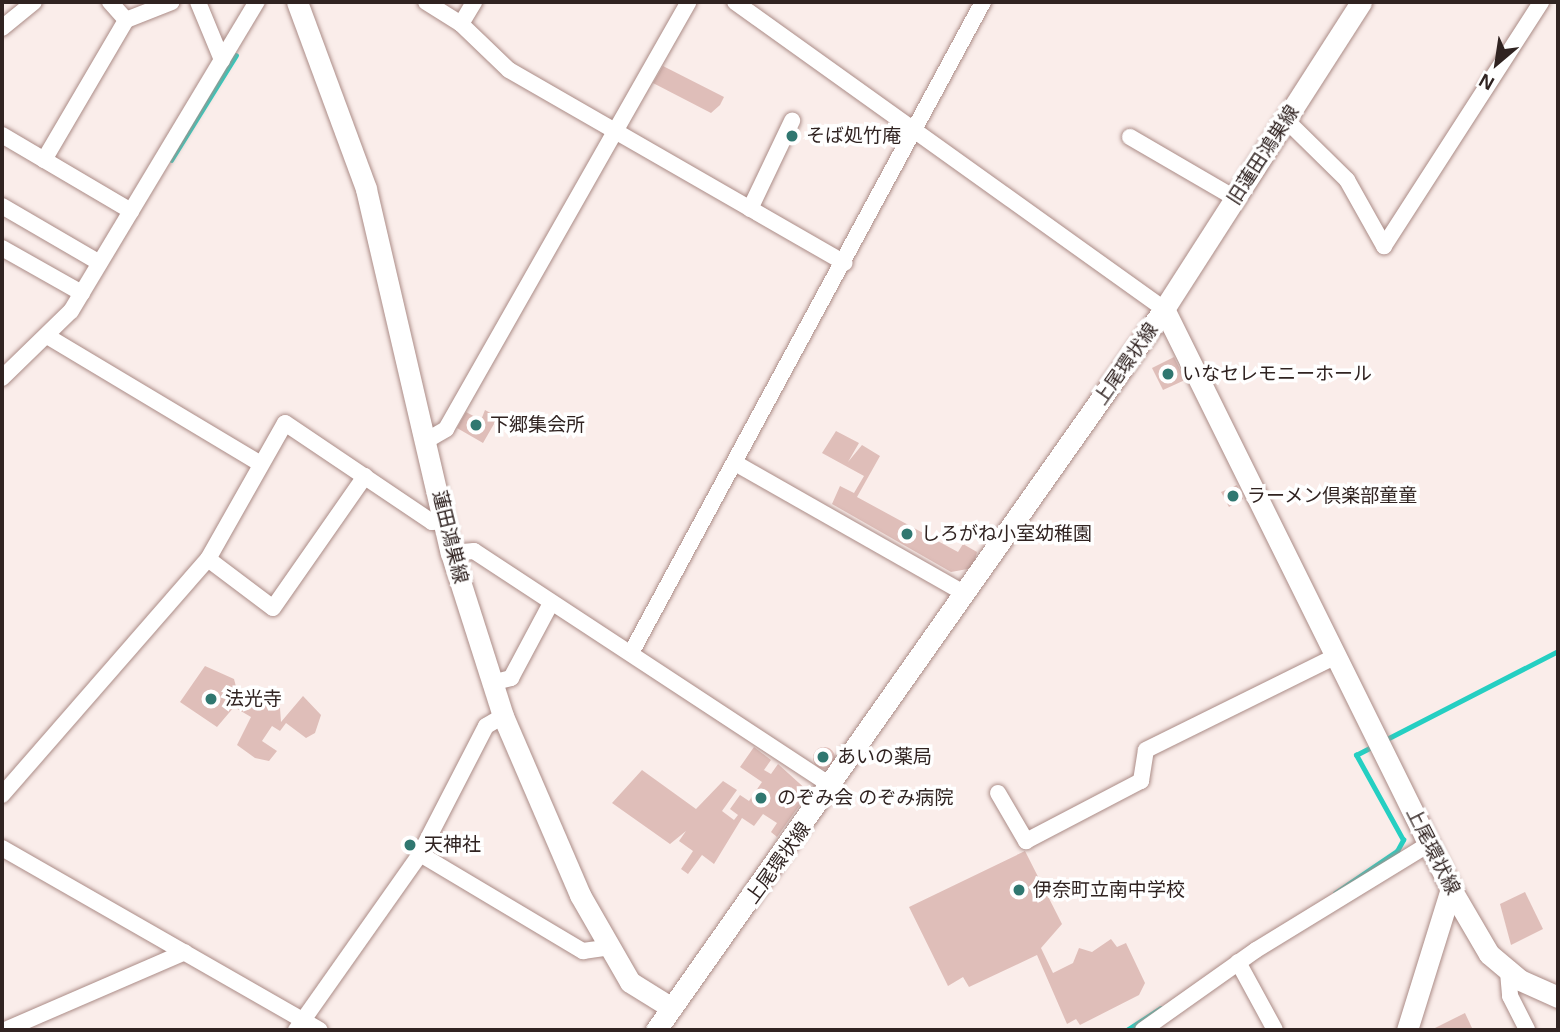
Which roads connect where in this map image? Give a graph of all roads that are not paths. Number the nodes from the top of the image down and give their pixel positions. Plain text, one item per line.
1 (34, 2) edge
2 (110, 2) edge
3 (172, 2) edge
4 (198, 2) edge
5 (257, 2) edge
6 (297, 2) edge
7 (426, 2) edge
8 (474, 2) edge
9 (689, 2) edge
10 (735, 2) edge
11 (983, 2) edge
12 (1361, 2) edge
13 (1541, 2) edge
14 (759, 9) edge
15 (126, 20) junction
16 (3, 22) edge
17 (461, 24) junction
18 (222, 60) junction
19 (1285, 119) junction
20 (792, 121) dead end
21 (915, 131) junction
22 (616, 132) junction
23 (2, 135) edge
24 (1130, 137) dead end
25 (44, 160) junction
26 (1235, 198) junction
27 (2, 206) edge
28 (750, 209) junction
29 (131, 211) junction
30 (2, 248) edge
31 (100, 263) junction
32 (845, 263) junction
33 (82, 293) junction
34 (1164, 309) junction
35 (47, 336) junction
36 (8, 361) edge
37 (2, 378) edge
38 (429, 439) junction
39 (259, 463) junction
40 (734, 463) junction
41 (365, 476) junction
42 (443, 521) junction
43 (451, 553) junction
44 (208, 559) junction
45 (966, 594) junction
46 (551, 603) junction
47 (631, 653) junction
48 (1336, 656) junction
49 (491, 683) junction
50 (503, 716) junction
51 (833, 787) junction
52 (998, 793) dead end
53 (2, 795) edge
54 (1429, 844) junction
55 (2, 848) edge
56 (420, 854) junction
57 (1451, 889) junction
58 (611, 947) junction
59 (185, 952) junction
60 (1238, 962) junction
61 (1508, 972) junction
62 (1558, 997) edge
63 (671, 1008) junction
64 (299, 1025) edge
65 (5, 1030) edge
66 (320, 1030) edge
67 (656, 1030) edge
68 (1143, 1030) edge
69 (1275, 1030) edge
70 (1407, 1030) edge
71 (1527, 1030) edge

1 - 16 street
2 - 15 street
3 - 15 street
4 - 18 street
5 - 18 street
6 - 38 main road, 蓮田鴻巣線
7 - 17 street
8 - 17 street
9 - 22 street
10 - 14 street
11 - 21 street
12 - 19 main road, 旧蓮田鴻巣線
13 - 19 street
14 - 21 street
15 - 25 street
17 - 22 street
18 - 29 street
19 - 26 main road, 旧蓮田鴻巣線
20 - 28 street
21 - 32 street
21 - 34 street
22 - 28 street
22 - 38 street
23 - 25 street
24 - 26 street
25 - 29 street
26 - 34 main road, 旧蓮田鴻巣線
27 - 31 street
28 - 32 street
29 - 31 street
30 - 33 street
31 - 33 street
32 - 40 street
33 - 35 street
34 - 45 main road, 上尾環状線
34 - 48 main road, 上尾環状線
35 - 36 street
35 - 39 street
36 - 37 street
38 - 42 main road, 蓮田鴻巣線
39 - 41 street
39 - 44 street
40 - 45 street
40 - 47 street
41 - 42 street
41 - 44 street
42 - 43 main road, 蓮田鴻巣線
43 - 46 street
43 - 49 main road, 蓮田鴻巣線
44 - 53 street
45 - 51 main road, 上尾環状線
46 - 47 street
46 - 49 street
47 - 51 street
48 - 52 street
48 - 54 main road, 上尾環状線
49 - 50 main road, 蓮田鴻巣線
50 - 56 street
50 - 58 main road, 蓮田鴻巣線
51 - 63 main road, 上尾環状線
54 - 57 main road, 上尾環状線
54 - 60 street
55 - 59 street
56 - 58 street
56 - 64 street
57 - 61 main road, 上尾環状線
57 - 70 main road
58 - 63 main road, 蓮田鴻巣線
59 - 64 street
59 - 65 street
60 - 68 street
60 - 69 street
61 - 62 main road, 上尾環状線
61 - 71 street
63 - 67 main road
64 - 66 street

